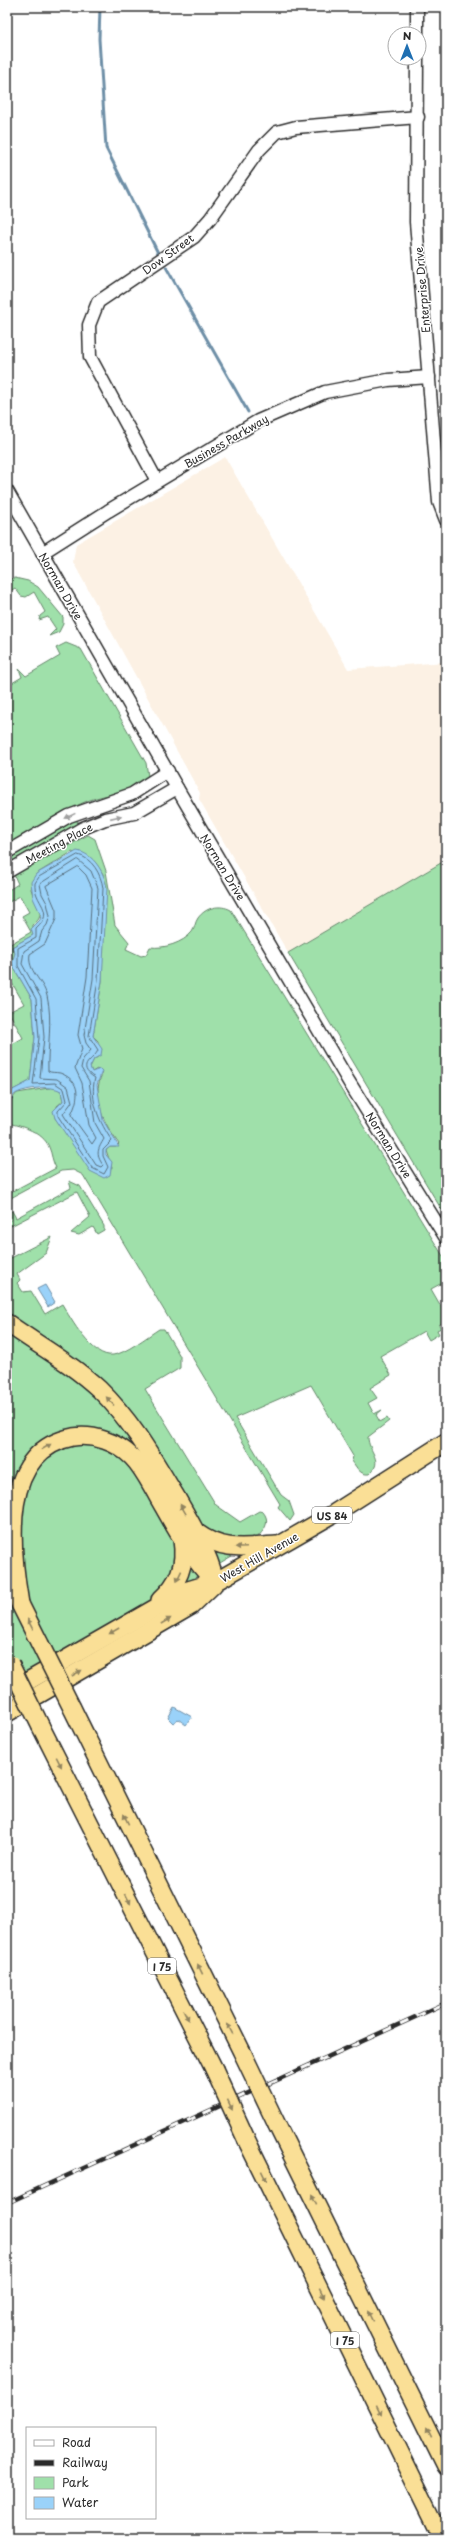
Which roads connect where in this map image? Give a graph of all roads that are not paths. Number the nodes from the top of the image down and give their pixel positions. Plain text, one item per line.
1 (417, 7) edge
2 (417, 26) edge
3 (417, 66) edge
4 (418, 117) junction
5 (429, 376) junction
6 (157, 481) junction
7 (7, 491) edge
8 (446, 520) edge
9 (42, 553) junction
10 (168, 770) junction
11 (177, 788) junction
12 (7, 852) edge
13 (7, 872) edge
14 (446, 1238) edge
15 (7, 1323) edge
16 (446, 1442) edge
17 (189, 1535) junction
18 (280, 1544) junction
19 (7, 1578) edge
20 (215, 1582) junction
21 (20, 1604) junction
22 (148, 1612) junction
23 (8, 1661) edge
24 (7, 1693) edge
25 (7, 1713) edge
26 (446, 2467) edge
27 (442, 2538) edge

1 - 2 street
3 - 4 street, Enterprise Drive
4 - 5 street, Enterprise Drive
4 - 6 street, Dow Street
5 - 6 street, Business Parkway
5 - 8 street, Enterprise Drive
6 - 9 street, Business Parkway
7 - 9 street, Norman Drive
9 - 10 street, Norman Drive
10 - 11 street, Norman Drive
10 -> 12 street, Meeting Place
13 -> 11 street, Meeting Place
11 - 14 street, Norman Drive
17 -> 15 highway
16 - 18 highway, West Hill Avenue / US 84
18 -> 17 highway
17 - 20 highway
21 -> 17 highway
17 -> 22 highway
18 - 20 highway, West Hill Avenue / US 84
19 - 21 highway, I 75
20 - 22 highway, West Hill Avenue / US 84
25 -> 20 highway, West Hill Avenue / US 84
26 -> 21 highway, I 75, bridge
22 -> 24 highway, West Hill Avenue / US 84
23 -> 27 highway, I 75, bridge

